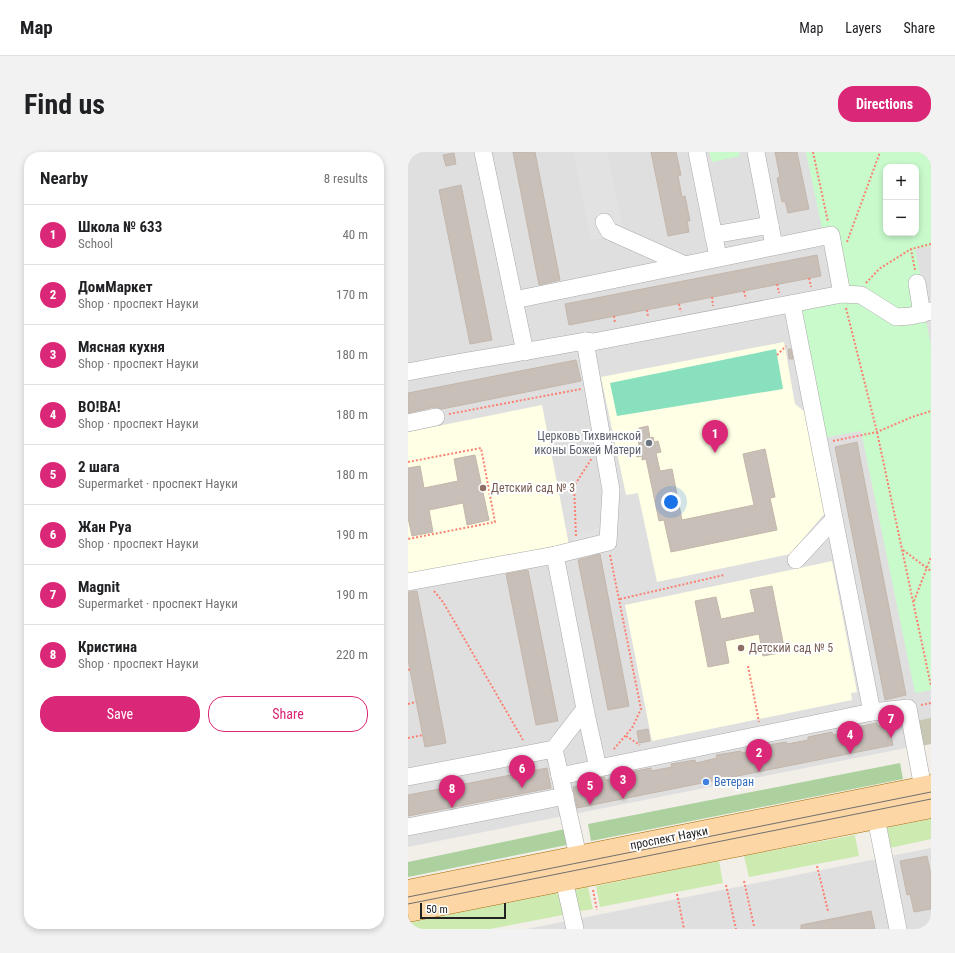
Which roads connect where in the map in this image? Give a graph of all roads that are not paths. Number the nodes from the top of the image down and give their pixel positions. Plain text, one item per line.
1 (483, 152) edge
2 (697, 152) edge
3 (756, 152) edge
4 (604, 222) dead end
5 (770, 224) junction
6 (713, 235) junction
7 (774, 246) junction
8 (718, 257) junction
9 (683, 264) junction
10 (918, 283) road end
11 (849, 294) junction
12 (514, 300) junction
13 (792, 304) junction
14 (926, 312) edge
15 (585, 341) junction
16 (525, 352) junction
17 (408, 372) edge
18 (436, 417) road end
19 (408, 423) edge
20 (834, 519) junction
21 (555, 555) junction
22 (796, 560) dead end
23 (408, 582) edge
24 (585, 709) junction
25 (872, 712) junction
26 (554, 749) junction
27 (598, 768) junction
28 (408, 774) edge
29 (560, 776) junction
30 (928, 793) edge
31 (564, 796) junction
32 (876, 818) junction
33 (408, 827) edge
34 (578, 856) junction
35 (564, 880) junction
36 (408, 891) edge
37 (408, 911) edge
38 (575, 929) edge
39 (898, 929) edge

1 - 12 lane
2 - 6 lane
3 - 5 lane
4 - 9 lane
5 - 6 lane
5 - 7 lane
6 - 8 lane
7 - 8 lane
7 - 11 lane
8 - 9 lane
9 - 12 lane
10 - 14 lane
11 - 13 lane
11 - 14 lane
12 - 16 lane
13 - 15 lane
13 - 20 lane
15 - 16 lane
15 - 21 lane
16 - 17 lane
18 - 19 lane
20 - 22 lane
20 - 25 lane
21 - 23 lane
21 - 24 lane
24 - 26 lane
24 - 27 lane
25 - 27 lane
25 - 30 lane
26 - 28 lane
26 - 29 lane
27 - 29 lane
29 - 31 lane
30 - 32 main road, проспект Науки
30 - 34 main road, проспект Науки
31 - 33 lane
31 - 34 lane
32 - 35 main road, проспект Науки
32 - 39 lane
34 - 36 main road, проспект Науки
35 - 37 main road, проспект Науки
35 - 38 lane

